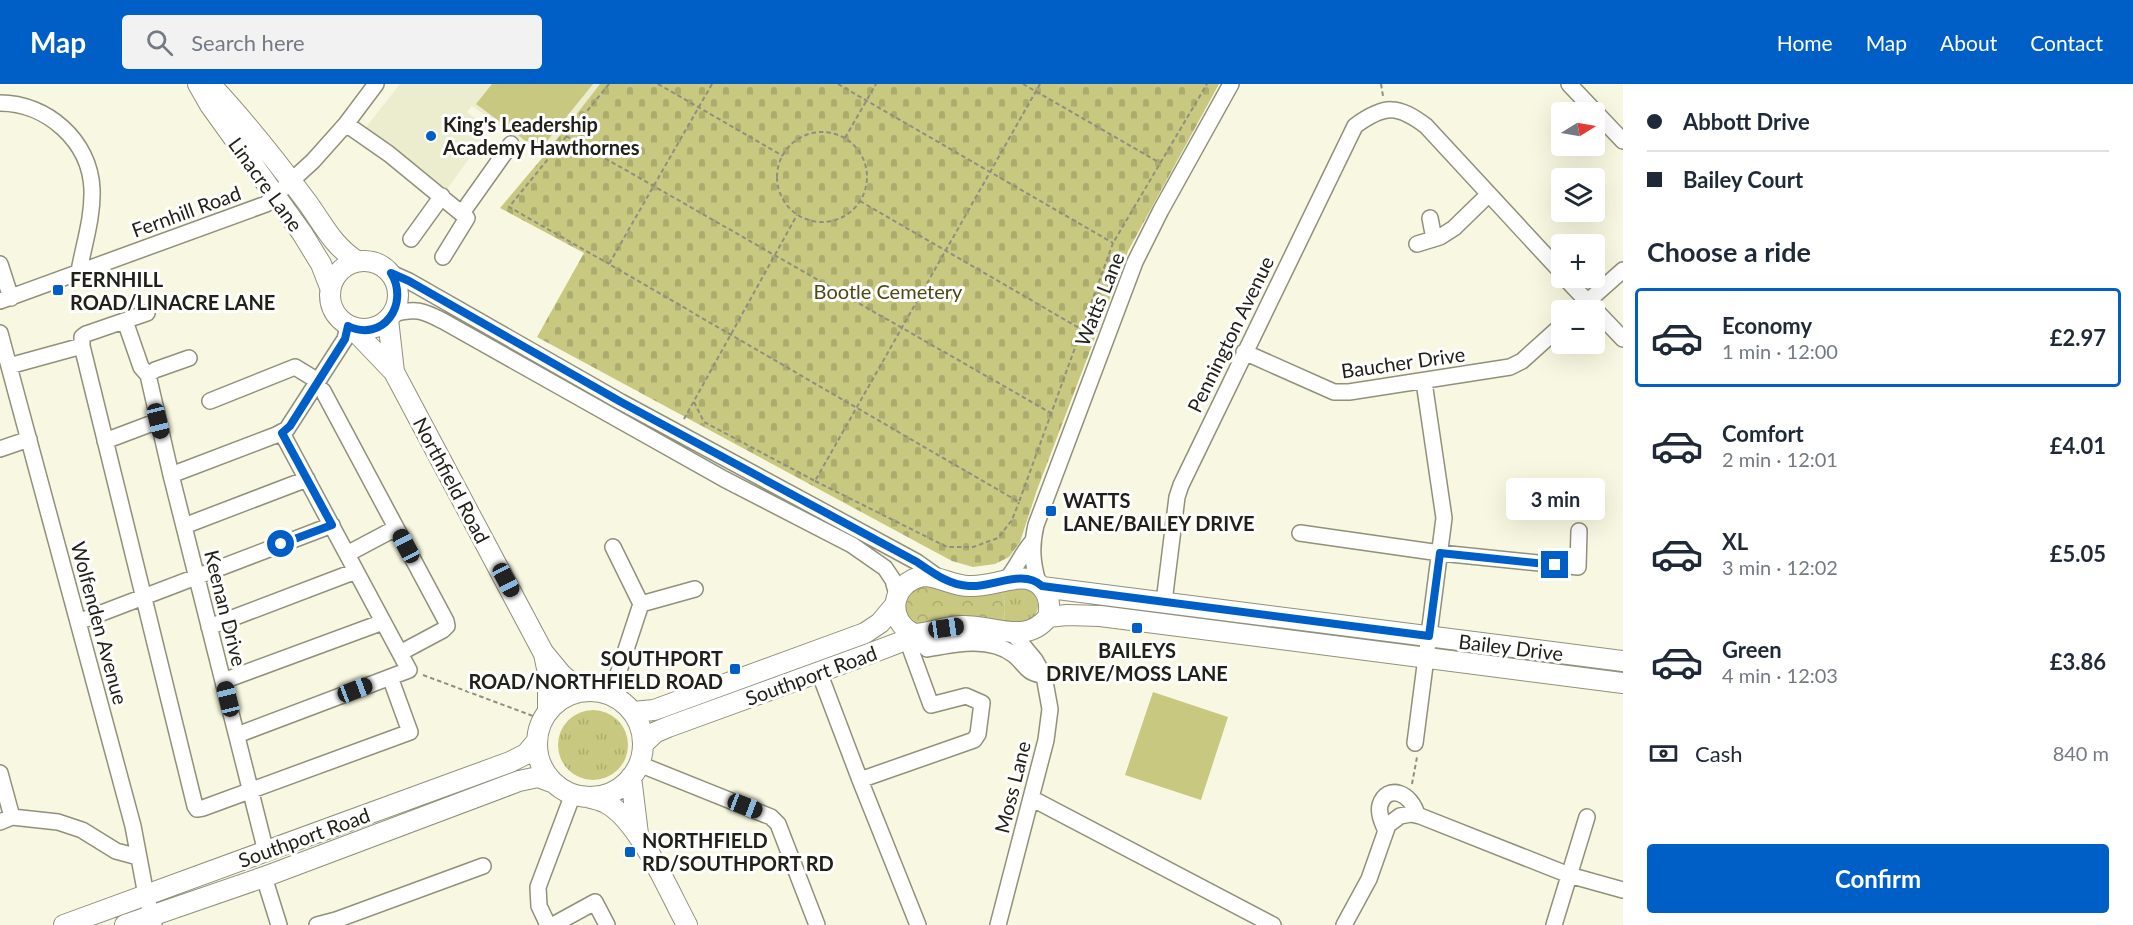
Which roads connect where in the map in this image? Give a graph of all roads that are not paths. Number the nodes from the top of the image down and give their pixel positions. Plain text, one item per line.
1 (198, 84) edge
2 (210, 84) edge
3 (1231, 84) edge
4 (1569, 84) edge
5 (373, 85) edge
6 (0, 103) edge
7 (346, 124) junction
8 (1623, 141) edge
9 (511, 144) dead end
10 (291, 182) junction
11 (1489, 194) junction
12 (276, 196) junction
13 (442, 196) junction
14 (462, 213) junction
15 (1430, 218) dead end
16 (411, 239) dead end
17 (1434, 239) junction
18 (1417, 244) dead end
19 (443, 256) dead end
20 (357, 261) junction
21 (1551, 261) edge
22 (0, 264) edge
23 (1623, 270) edge
24 (79, 272) junction
25 (391, 273) junction
26 (330, 287) junction
27 (6, 299) edge
28 (1590, 300) edge
29 (147, 313) dead end
30 (390, 317) junction
31 (124, 321) junction
32 (1605, 324) edge
33 (349, 326) junction
34 (0, 333) edge
35 (1551, 336) edge
36 (1623, 339) edge
37 (82, 346) junction
38 (1244, 352) junction
39 (189, 358) dead end
40 (9, 366) junction
41 (394, 372) junction
42 (148, 375) junction
43 (1424, 382) junction
44 (317, 383) junction
45 (210, 401) dead end
46 (158, 421) junction
47 (282, 433) junction
48 (29, 439) junction
49 (105, 441) junction
50 (0, 449) edge
51 (171, 474) junction
52 (307, 479) junction
53 (332, 525) junction
54 (184, 526) junction
55 (396, 528) junction
56 (1579, 531) dead end
57 (1300, 533) dead end
58 (1032, 542) junction
59 (613, 547) dead end
60 (1440, 553) junction
61 (347, 554) junction
62 (356, 571) junction
63 (197, 576) junction
64 (940, 578) junction
65 (1004, 582) junction
66 (1040, 584) junction
67 (695, 589) dead end
68 (143, 597) junction
69 (896, 600) junction
70 (1164, 602) junction
71 (641, 604) junction
72 (78, 622) junction
73 (383, 622) junction
74 (1044, 622) junction
75 (209, 627) junction
76 (1012, 633) junction
77 (917, 634) junction
78 (1427, 647) junction
79 (543, 651) junction
80 (400, 653) junction
81 (1035, 660) junction
82 (1623, 661) edge
83 (819, 672) junction
84 (1044, 676) junction
85 (390, 677) junction
86 (223, 681) junction
87 (1623, 683) edge
88 (581, 692) junction
89 (611, 695) junction
90 (633, 712) junction
91 (545, 716) junction
92 (237, 735) junction
93 (537, 741) junction
94 (1415, 742) road end
95 (643, 744) junction
96 (635, 771) junction
97 (0, 773) edge
98 (860, 780) junction
99 (554, 783) junction
100 (250, 790) junction
101 (581, 795) junction
102 (1031, 798) junction
103 (1417, 815) junction
104 (1587, 817) dead end
105 (6, 819) edge
106 (1385, 829) junction
107 (639, 834) junction
108 (266, 852) junction
109 (138, 857) junction
110 (483, 866) dead end
111 (1569, 875) junction
112 (264, 877) junction
113 (1623, 890) edge
114 (146, 895) junction
115 (152, 920) edge
116 (337, 923) edge
117 (64, 925) edge
118 (125, 925) edge
119 (279, 925) edge
120 (317, 925) edge
121 (548, 925) edge
122 (553, 925) edge
123 (608, 925) edge
124 (687, 925) edge
125 (817, 925) edge
126 (918, 925) edge
127 (998, 925) edge
128 (1273, 925) edge
129 (1344, 925) edge
130 (1554, 925) edge

1 - 12 main road, Linacre Lane
2 - 10 main road, Linacre Lane
3 - 58 street, Watts Lane
4 - 8 street
5 - 7 street, Fernhill Road
6 - 24 street
7 - 10 street, Fernhill Road
7 - 13 street
9 - 14 street
10 - 12 street, Fernhill Road
10 - 20 main road, Linacre Lane
11 - 17 street
11 - 21 street
11 - 38 street, Pennington Avenue
12 - 24 street, Fernhill Road
12 - 26 main road, Linacre Lane
13 - 14 street
13 - 16 street
14 - 19 street
15 - 17 street
17 - 18 street
20 - 25 main road
20 - 26 main road
22 - 27 street
23 - 28 street
24 - 27 street, Fernhill Road
25 - 30 main road
25 - 64 street
26 - 33 main road
29 - 31 street
30 - 33 main road
30 - 41 main road, Northfield Road
30 - 69 street
31 - 37 street
31 - 42 street, Keenan Drive
32 - 36 street
33 - 41 main road, Northfield Road
33 - 44 street
34 - 40 street, Wolfenden Avenue
35 - 43 street, Baucher Drive
37 - 40 street
37 - 49 street
38 - 43 street, Baucher Drive
38 - 70 street, Pennington Avenue
39 - 42 street
40 - 48 street, Wolfenden Avenue
41 - 79 main road, Northfield Road
42 - 46 street, Keenan Drive
43 - 60 street
44 - 45 street
44 - 47 street
44 - 55 street
46 - 49 street
46 - 51 street, Keenan Drive
47 - 51 street
47 - 52 street
48 - 50 street
48 - 72 street, Wolfenden Avenue
49 - 68 street
51 - 54 street, Keenan Drive
52 - 53 street
52 - 54 street
53 - 61 street
53 - 63 street
54 - 63 street, Keenan Drive
55 - 61 street
55 - 80 street
56 - 60 street
57 - 60 street
58 - 65 street, Watts Lane
58 - 66 street, Watts Lane
59 - 71 street
60 - 78 street
61 - 62 street
62 - 73 street
62 - 75 street
63 - 68 street
63 - 75 street, Keenan Drive
64 - 65 main road, Bailey Drive
64 - 69 main road, Southport Road
65 - 66 main road, Bailey Drive
66 - 70 main road, Bailey Drive
66 - 74 main road
67 - 71 street
68 - 72 street
68 - 100 street
69 - 77 main road
69 - 90 main road, Southport Road
70 - 78 main road, Bailey Drive
71 - 89 street
72 - 109 street, Wolfenden Avenue
73 - 80 street
73 - 86 street
74 - 76 main road, Bailey Drive
74 - 78 main road, Bailey Drive
74 - 81 street
75 - 86 street, Keenan Drive
76 - 77 main road, Southport Road
76 - 81 street, Moss Lane
77 - 83 main road, Southport Road
77 - 84 street
77 - 98 street
78 - 82 main road, Bailey Drive
78 - 87 main road, Bailey Drive
78 - 94 street
79 - 88 main road, Northfield Road
79 - 91 main road, Northfield Road
80 - 85 street
81 - 84 street, Moss Lane
83 - 95 main road, Southport Road
83 - 98 street
84 - 102 street, Moss Lane
85 - 92 street
85 - 100 street
86 - 92 street, Keenan Drive
88 - 89 main road
88 - 91 main road
89 - 90 main road
90 - 95 main road
91 - 93 main road
92 - 100 street, Keenan Drive
93 - 99 main road
93 - 108 main road, Southport Road
95 - 96 main road
96 - 101 main road
96 - 107 main road
96 - 125 street
97 - 105 street
98 - 126 street
99 - 101 main road
99 - 112 main road, Southport Road
100 - 108 street, Keenan Drive
101 - 107 main road
101 - 121 street
102 - 127 street, Moss Lane
102 - 128 street
103 - 106 street
103 - 106 street
103 - 111 street
104 - 111 street
105 - 109 street
106 - 129 street
107 - 124 main road
108 - 114 main road, Southport Road
109 - 114 street, Wolfenden Avenue
110 - 116 street
111 - 113 street
111 - 130 street
112 - 115 main road, Southport Road
112 - 119 street
114 - 115 street, Wolfenden Avenue
114 - 117 main road, Southport Road
115 - 118 main road, Southport Road
116 - 120 street
122 - 123 street

